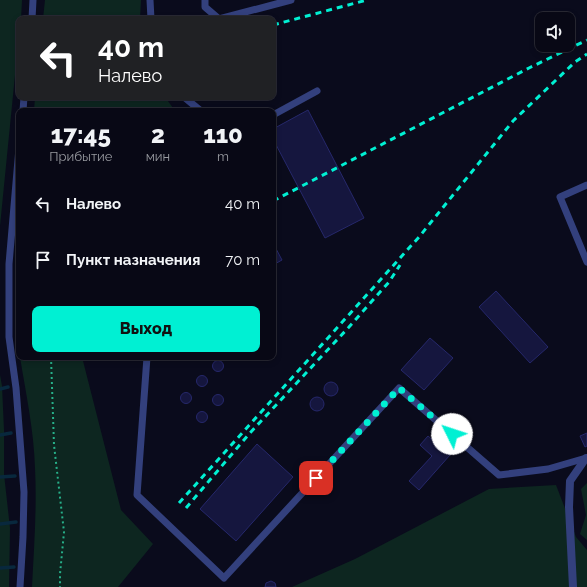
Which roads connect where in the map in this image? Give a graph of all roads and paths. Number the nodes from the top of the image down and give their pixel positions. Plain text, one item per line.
1 (33, 0) edge
2 (150, 0) edge
3 (205, 0) edge
4 (291, 0) edge
5 (32, 16) edge
6 (151, 16) edge
7 (216, 16) edge
8 (230, 16) edge
9 (317, 91) dead end
10 (188, 100) edge
11 (197, 108) edge
12 (276, 113) edge
13 (16, 181) edge
14 (587, 185) edge
15 (587, 262) edge
16 (51, 360) edge
17 (147, 360) edge
18 (586, 458) edge
19 (20, 587) edge
20 (60, 587) edge
21 (573, 587) edge

1 - 5 lane
2 - 6 lane
3 - 7 lane
4 - 8 lane
9 - 12 lane
10 - 11 lane
13 - 19 lane
14 - 15 lane
16 - 20 path
17 - 18 lane
18 - 21 street

